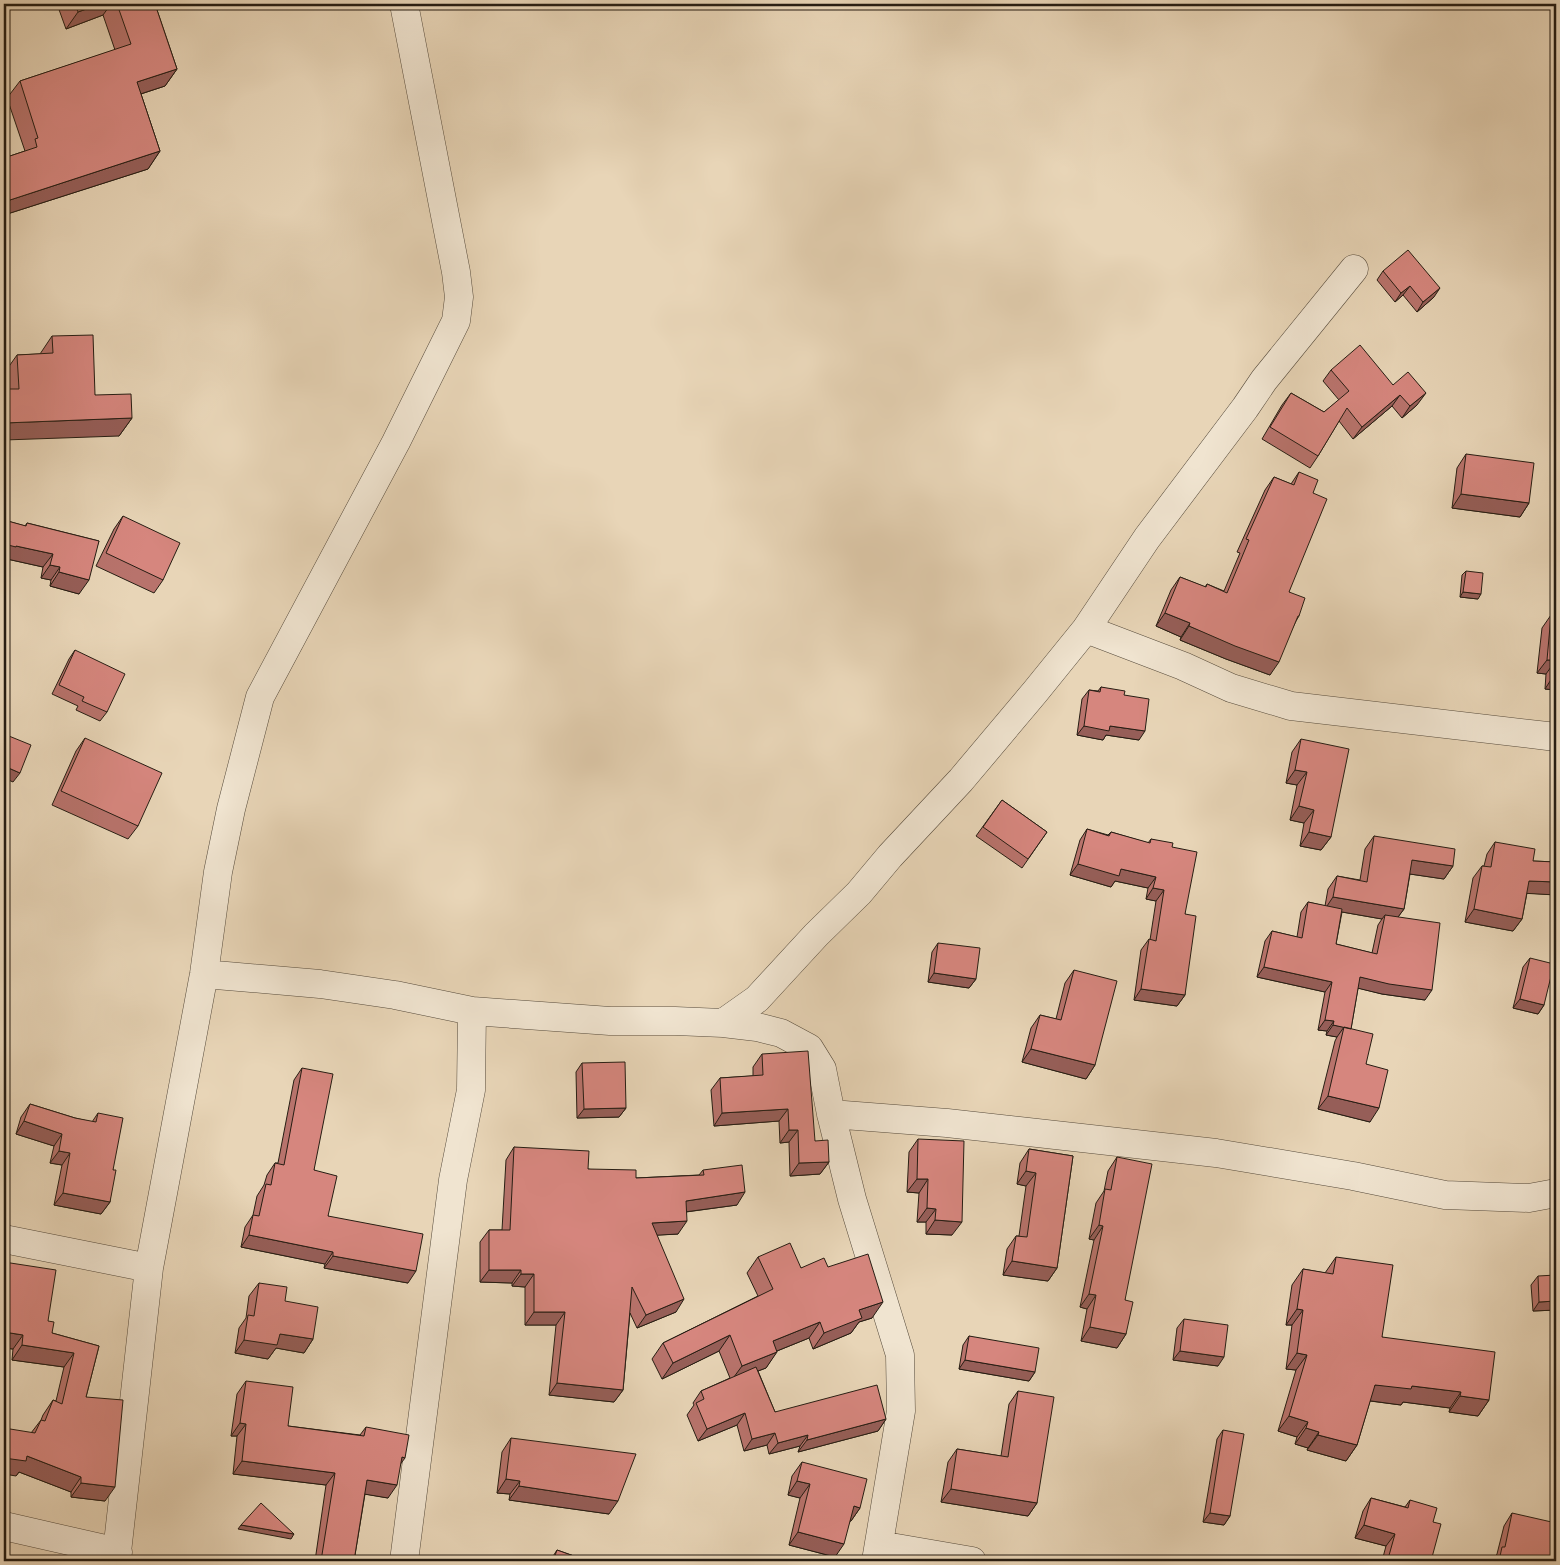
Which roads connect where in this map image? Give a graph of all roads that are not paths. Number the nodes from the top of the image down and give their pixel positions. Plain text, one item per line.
1 (404, 4) edge
2 (1354, 269) dead end
3 (1086, 628) junction
4 (1556, 737) edge
5 (204, 974) junction
6 (472, 1011) junction
7 (723, 1023) junction
8 (831, 1114) junction
9 (1556, 1193) edge
10 (4, 1239) edge
11 (149, 1268) junction
12 (4, 1526) edge
13 (877, 1553) edge
14 (117, 1557) edge
15 (404, 1561) edge
16 (972, 1561) edge

1 - 5 street
2 - 3 street
3 - 4 street
3 - 7 street
5 - 6 street
5 - 11 street
6 - 7 street
6 - 15 street
7 - 8 street
8 - 9 street
8 - 13 street
10 - 11 street
11 - 14 street
12 - 14 street
13 - 16 street

